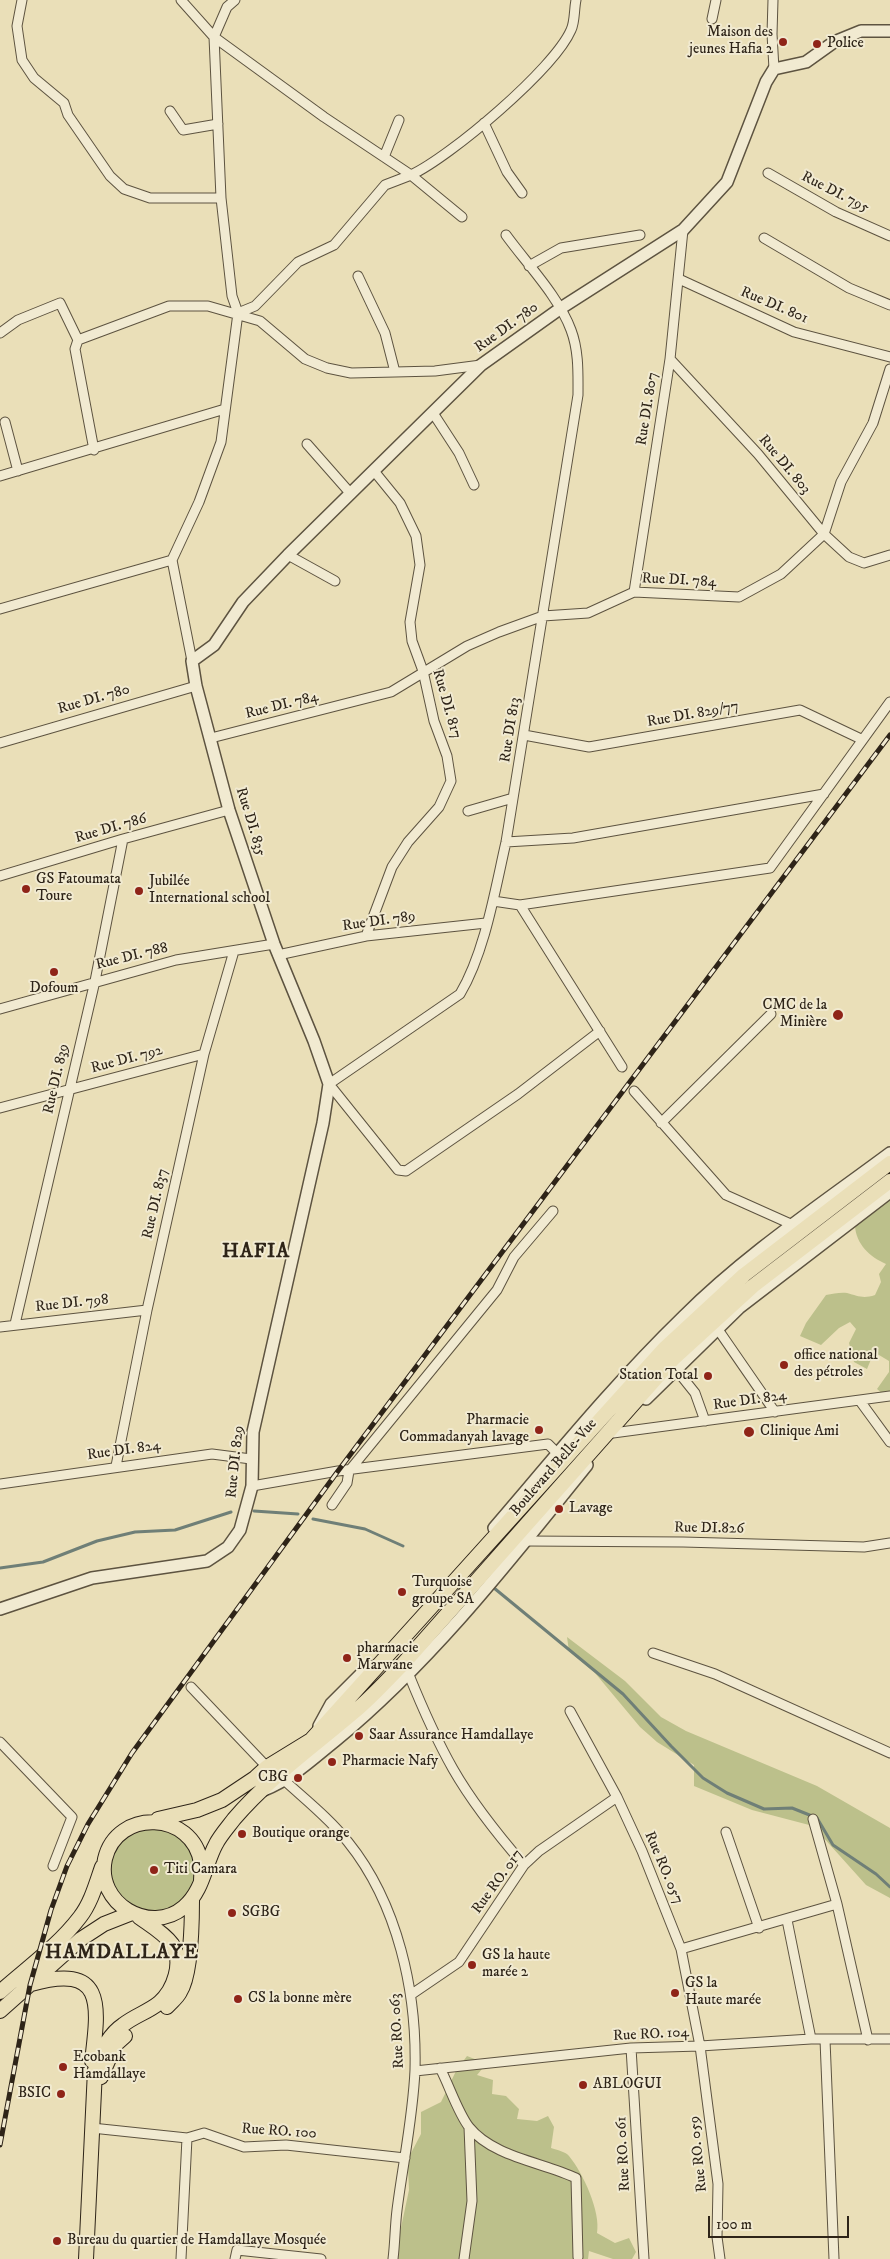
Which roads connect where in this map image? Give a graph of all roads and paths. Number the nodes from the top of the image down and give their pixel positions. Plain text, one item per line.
1 (22, 0) edge
2 (180, 0) edge
3 (235, 0) edge
4 (576, 0) edge
5 (716, 0) edge
6 (773, 0) edge
7 (712, 19) dead end
8 (890, 31) edge
9 (214, 37) junction
10 (774, 68) junction
11 (170, 112) dead end
12 (399, 120) dead end
13 (484, 123) junction
14 (218, 124) junction
15 (384, 157) junction
16 (768, 173) dead end
17 (411, 175) junction
18 (522, 193) dead end
19 (220, 198) junction
20 (462, 217) dead end
21 (683, 230) junction
22 (506, 235) dead end
23 (640, 235) dead end
24 (890, 236) edge
25 (764, 238) dead end
26 (529, 266) junction
27 (358, 276) dead end
28 (679, 279) junction
29 (890, 305) edge
30 (561, 308) junction
31 (238, 313) junction
32 (0, 333) edge
33 (78, 340) junction
34 (890, 356) edge
35 (670, 358) junction
36 (481, 365) junction
37 (890, 369) edge
38 (395, 372) junction
39 (225, 409) junction
40 (433, 413) junction
41 (5, 422) dead end
42 (306, 444) dead end
43 (94, 450) junction
44 (18, 471) junction
45 (374, 471) junction
46 (0, 476) edge
47 (474, 485) dead end
48 (351, 494) junction
49 (824, 534) junction
50 (288, 555) junction
51 (890, 555) edge
52 (172, 560) junction
53 (335, 581) dead end
54 (634, 592) junction
55 (0, 609) edge
56 (542, 616) junction
57 (192, 661) junction
58 (423, 671) junction
59 (196, 686) junction
60 (890, 702) edge
61 (524, 735) junction
62 (211, 738) junction
63 (861, 739) junction
64 (0, 743) edge
65 (824, 794) junction
66 (514, 798) junction
67 (229, 810) junction
68 (468, 811) dead end
69 (123, 839) junction
70 (506, 842) junction
71 (0, 876) edge
72 (493, 901) junction
73 (520, 905) junction
74 (486, 923) junction
75 (366, 936) junction
76 (276, 950) junction
77 (234, 951) junction
78 (95, 981) junction
79 (0, 1009) edge
80 (771, 1014) dead end
81 (600, 1031) junction
82 (204, 1054) junction
83 (622, 1066) dead end
84 (329, 1084) junction
85 (69, 1090) junction
86 (634, 1091) dead end
87 (0, 1108) edge
88 (661, 1123) junction
89 (890, 1153) edge
90 (890, 1163) edge
91 (890, 1182) edge
92 (890, 1192) edge
93 (552, 1211) dead end
94 (793, 1225) junction
95 (147, 1310) junction
96 (15, 1324) junction
97 (0, 1327) edge
98 (718, 1328) junction
99 (675, 1368) junction
100 (890, 1396) edge
101 (860, 1401) junction
102 (775, 1412) junction
103 (705, 1421) junction
104 (613, 1434) junction
105 (890, 1442) edge
106 (558, 1454) junction
107 (252, 1459) junction
108 (116, 1466) junction
109 (350, 1471) junction
110 (0, 1484) edge
111 (252, 1486) junction
112 (332, 1505) dead end
113 (526, 1541) junction
114 (890, 1543) edge
115 (0, 1608) edge
116 (653, 1653) dead end
117 (408, 1675) junction
118 (191, 1687) dead end
119 (570, 1711) dead end
120 (311, 1740) junction
121 (0, 1742) edge
122 (890, 1753) edge
123 (267, 1767) junction
124 (285, 1781) junction
125 (257, 1792) junction
126 (617, 1797) junction
127 (813, 1819) dead end
128 (152, 1821) junction
129 (726, 1832) dead end
130 (105, 1860) junction
131 (524, 1865) junction
132 (53, 1866) dead end
133 (201, 1882) junction
134 (192, 1900) junction
135 (837, 1904) junction
136 (135, 1915) junction
137 (787, 1920) junction
138 (759, 1928) junction
139 (682, 1949) junction
140 (31, 1984) junction
141 (0, 1992) edge
142 (412, 1994) junction
143 (0, 2011) edge
144 (811, 2039) junction
145 (890, 2039) edge
146 (825, 2040) junction
147 (868, 2040) junction
148 (700, 2046) junction
149 (631, 2048) junction
150 (440, 2068) junction
151 (415, 2071) junction
152 (93, 2102) junction
153 (469, 2127) junction
154 (92, 2128) junction
155 (187, 2138) junction
156 (406, 2158) junction
157 (236, 2255) edge
158 (578, 2258) dead end
159 (86, 2259) edge
160 (181, 2259) edge
161 (316, 2259) edge
162 (321, 2259) edge
163 (394, 2259) edge
164 (464, 2259) edge
165 (644, 2259) edge
166 (720, 2259) edge
167 (834, 2259) edge

1 - 19 street
2 - 9 street
3 - 9 street
4 - 13 street
5 - 7 street
6 - 10 street, Rue DI. 780
8 - 10 street
9 - 14 street
9 - 15 street
10 - 21 street, Rue DI. 780
11 - 14 street
12 - 15 street
13 - 17 street
13 - 18 street
14 - 19 street
15 - 17 street
16 - 24 street, Rue DI. 795
17 - 20 street
17 - 31 street
19 - 31 street
21 - 28 street, Rue DI. 807
21 - 30 street, Rue DI. 780
22 - 26 street, Rue DI 813
23 - 26 street
25 - 29 street
26 - 30 street, Rue DI 813
27 - 38 street
28 - 34 street, Rue DI. 801
28 - 35 street, Rue DI. 807
30 - 36 street, Rue DI. 780
30 - 56 street, Rue DI 813
31 - 33 street
31 - 38 street
31 - 39 street
32 - 33 street
33 - 43 street
35 - 49 street, Rue DI. 803
35 - 54 street, Rue DI. 807
36 - 38 street
36 - 40 street, Rue DI. 780
37 - 49 street, Rue DI. 784
39 - 43 street
39 - 52 street
40 - 45 street, Rue DI. 780
40 - 47 street
41 - 44 street
42 - 48 street
43 - 44 street
44 - 46 street
45 - 48 street, Rue DI. 780
45 - 58 street, Rue DI. 817
48 - 50 street, Rue DI. 780
49 - 51 street, Rue DI. 803
49 - 54 street, Rue DI. 784
50 - 53 street
50 - 57 street, Rue DI. 780
52 - 55 street
52 - 57 street, Rue DI. 835
54 - 56 street, Rue DI. 784
56 - 58 street, Rue DI. 784
56 - 61 street, Rue DI 813
57 - 59 street, Rue DI. 835
58 - 62 street, Rue DI. 784
58 - 75 street, Rue DI. 817
59 - 62 street, Rue DI. 835
59 - 64 street, Rue DI. 780
60 - 63 street
61 - 63 street, Rue DI. 829/77
61 - 66 street, Rue DI 813
62 - 67 street, Rue DI. 835
63 - 65 street
65 - 70 street
65 - 73 street
66 - 68 street
66 - 70 street, Rue DI 813
67 - 69 street, Rue DI. 786
67 - 76 street, Rue DI. 835
69 - 71 street, Rue DI. 786
69 - 78 street, Rue DI. 839
70 - 72 street, Rue DI 813
72 - 73 street
72 - 74 street, Rue DI 813
73 - 81 street
74 - 75 street, Rue DI. 789
74 - 84 street, Rue DI 813
75 - 76 street, Rue DI. 789
76 - 77 street, Rue DI. 788
76 - 84 street, Rue DI. 835
77 - 78 street, Rue DI. 788
77 - 82 street, Rue DI. 837
78 - 79 street, Rue DI. 788
78 - 85 street, Rue DI. 839
80 - 88 street
81 - 83 street
81 - 84 street
82 - 85 street, Rue DI. 792
82 - 95 street, Rue DI. 837
84 - 107 street, Rue DI. 829
85 - 87 street, Rue DI. 792
85 - 96 street, Rue DI. 839
86 - 88 street
88 - 94 street
89 - 94 street, Boulevard Belle-Vue
90 - 120 main road, Boulevard Belle-Vue
91 - 125 main road, Boulevard Belle-Vue
92 - 98 street, Boulevard Belle-Vue
93 - 109 street
94 - 106 street, Boulevard Belle-Vue
95 - 96 street, Rue DI. 798
95 - 108 street, Rue DI. 837
96 - 97 street, Rue DI. 798
98 - 99 street, Boulevard Belle-Vue
98 - 102 street
99 - 103 street
99 - 104 street, Boulevard Belle-Vue
100 - 101 street, Rue DI. 824
101 - 102 street, Rue DI. 824
101 - 105 street
102 - 103 street, Rue DI. 824
103 - 104 street, Rue DI. 824
104 - 113 street, Boulevard Belle-Vue
106 - 109 street
106 - 120 street, Boulevard Belle-Vue
107 - 108 street, Rue DI. 824
107 - 111 street, Rue DI. 829
108 - 110 street, Rue DI. 824
109 - 111 street
109 - 112 street
111 - 115 street, Rue DI. 829
113 - 114 street, Rue DI.826
113 - 117 street, Boulevard Belle-Vue
116 - 122 street
117 - 124 street, Boulevard Belle-Vue
117 - 131 street
118 - 123 street
119 - 126 street, Rue RO. 057
120 - 123 main road, Boulevard Belle-Vue
121 - 132 street
123 - 128 main road, Boulevard Belle-Vue
124 - 125 street, Boulevard Belle-Vue
124 - 142 street, Rue RO. 063
125 - 133 main road, Boulevard Belle-Vue
126 - 131 street, Rue RO. 017
126 - 139 street, Rue RO. 057
127 - 135 street
128 - 130 main road
128 - 133 main road
129 - 138 street
130 - 136 main road
130 - 141 main road
131 - 142 street, Rue RO. 017
133 - 134 main road
134 - 136 main road
134 - 152 main road
135 - 137 street
135 - 147 street
136 - 140 main road
136 - 152 main road
137 - 138 street
137 - 144 street
138 - 139 street
139 - 148 street, Rue RO. 057
140 - 143 main road
140 - 152 main road
142 - 151 street, Rue RO. 063
144 - 146 street, Rue RO. 104
144 - 148 street, Rue RO. 104
145 - 147 street, Rue RO. 104
146 - 147 street, Rue RO. 104
146 - 167 street
148 - 149 street, Rue RO. 104
148 - 166 street, Rue RO. 059
149 - 150 street, Rue RO. 104
149 - 165 street, Rue RO. 061
150 - 151 street, Rue RO. 104
150 - 153 street
151 - 156 street, Rue RO. 063
152 - 154 main road
153 - 158 street
153 - 164 street
154 - 155 street, Rue RO. 100
154 - 159 main road
155 - 156 street, Rue RO. 100
155 - 160 street
156 - 163 street, Rue RO. 063
157 - 161 street
161 - 162 street

